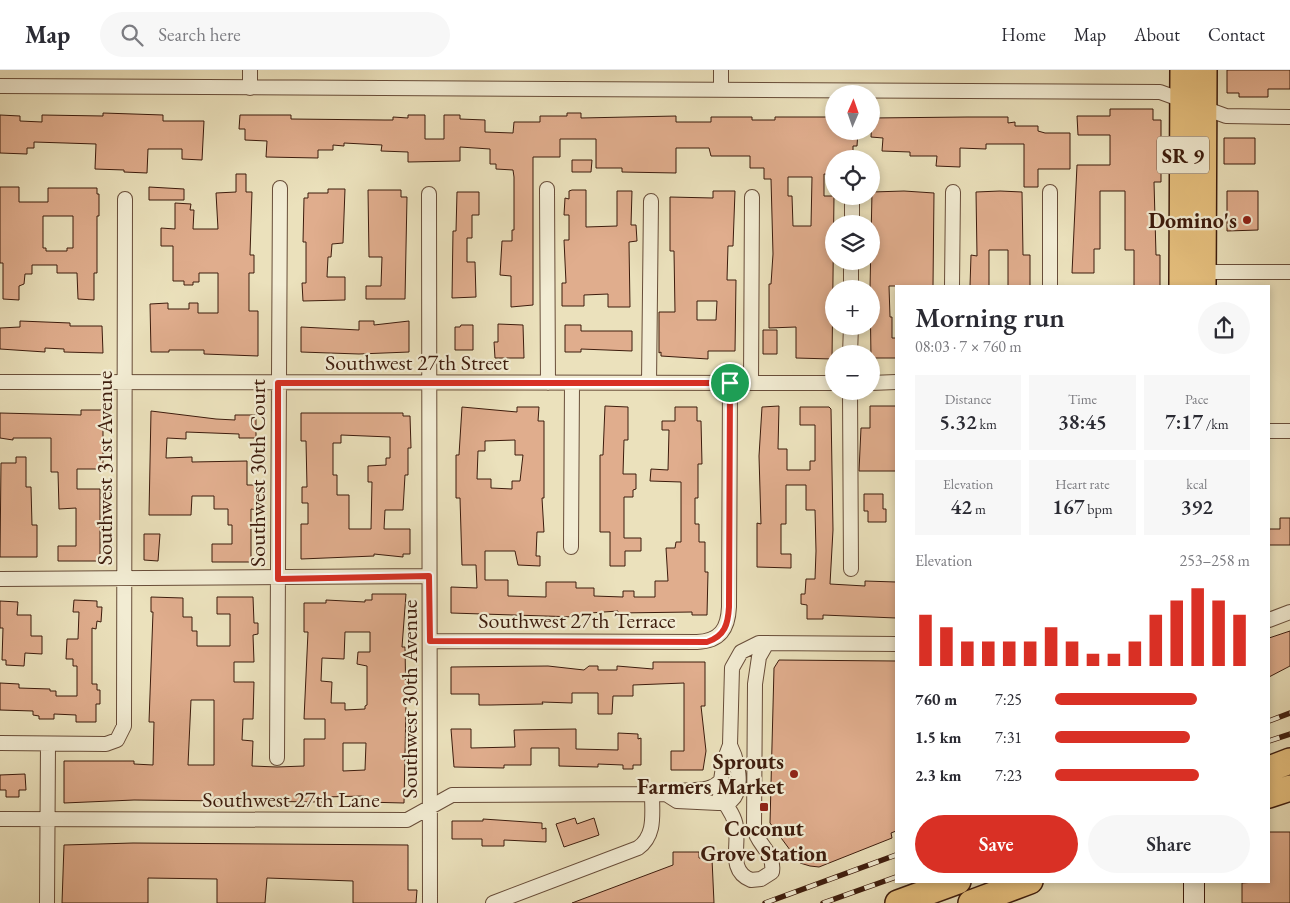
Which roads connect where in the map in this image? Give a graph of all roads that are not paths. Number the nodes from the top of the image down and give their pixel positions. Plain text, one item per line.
1 (250, 70) edge
2 (721, 70) edge
3 (1182, 70) edge
4 (1204, 70) edge
5 (0, 86) edge
6 (250, 88) junction
7 (721, 89) junction
8 (1193, 105) junction
9 (1290, 117) edge
10 (280, 188) dead end
11 (547, 189) dead end
12 (953, 192) dead end
13 (1050, 192) dead end
14 (429, 194) dead end
15 (752, 197) dead end
16 (126, 199) dead end
17 (651, 201) dead end
18 (1290, 272) edge
19 (1193, 279) edge
20 (952, 285) edge
21 (1050, 285) edge
22 (0, 382) edge
23 (429, 382) junction
24 (548, 382) junction
25 (880, 382) edge
26 (895, 382) edge
27 (125, 383) junction
28 (278, 383) junction
29 (572, 383) junction
30 (648, 383) junction
31 (730, 383) junction
32 (751, 383) junction
33 (825, 383) edge
34 (850, 400) edge
35 (1270, 431) edge
36 (1290, 431) edge
37 (571, 547) dead end
38 (851, 569) dead end
39 (429, 576) junction
40 (126, 578) junction
41 (0, 579) edge
42 (278, 579) junction
43 (1290, 612) edge
44 (1270, 620) edge
45 (430, 641) junction
46 (767, 642) junction
47 (895, 644) edge
48 (0, 743) edge
49 (48, 744) junction
50 (730, 745) junction
51 (277, 758) dead end
52 (714, 786) junction
53 (1290, 788) edge
54 (659, 794) junction
55 (1270, 795) edge
56 (725, 803) junction
57 (430, 807) junction
58 (0, 819) edge
59 (47, 819) junction
60 (953, 883) edge
61 (1025, 883) edge
62 (1194, 883) edge
63 (47, 903) edge
64 (430, 903) edge
65 (493, 903) edge
66 (898, 903) edge
67 (970, 903) edge
68 (1194, 903) edge

1 - 6 street
2 - 7 street
3 - 8 highway, SR 9
4 - 8 highway, SR 9
5 - 6 street
6 - 7 street
7 - 8 street
8 - 9 street
8 - 19 highway, SR 9
10 - 28 street, Southwest 30th Court
11 - 24 street
12 - 20 street
13 - 21 street
14 - 23 street, Southwest 30th Avenue
15 - 32 street
16 - 27 street, Southwest 31st Avenue
17 - 30 street
18 - 19 street
22 - 27 street, Southwest 27th Street
23 - 24 street, Southwest 27th Street
23 - 28 street, Southwest 27th Street
23 - 39 street, Southwest 30th Avenue
24 - 29 street, Southwest 27th Street
25 - 26 street
27 - 28 street, Southwest 27th Street
27 - 40 street, Southwest 31st Avenue
28 - 42 street, Southwest 30th Court
29 - 30 street, Southwest 27th Street
29 - 37 street
30 - 31 street, Southwest 27th Street
31 - 32 street, Southwest 27th Street
31 - 45 street, Southwest 27th Terrace
32 - 33 street, Southwest 27th Street
34 - 38 street
35 - 36 street
39 - 42 street
39 - 45 street, Southwest 30th Avenue
40 - 41 street
40 - 42 street
40 - 49 street, Southwest 31st Avenue
42 - 51 street, Southwest 30th Court
43 - 44 street
45 - 57 street, Southwest 30th Avenue
46 - 47 street
46 - 50 street
46 - 56 street
48 - 49 street
49 - 59 street
50 - 52 street
50 - 56 street
52 - 54 street, Southwest 27th Lane
52 - 56 street
53 - 55 highway
54 - 56 street, Southwest 27th Lane
54 - 57 street, Southwest 27th Lane
54 - 65 street
57 - 59 street, Southwest 27th Lane
57 - 64 street, Southwest 30th Avenue
58 - 59 street, Southwest 27th Lane
59 - 63 street
60 - 66 highway
61 - 67 highway
62 - 68 main road

